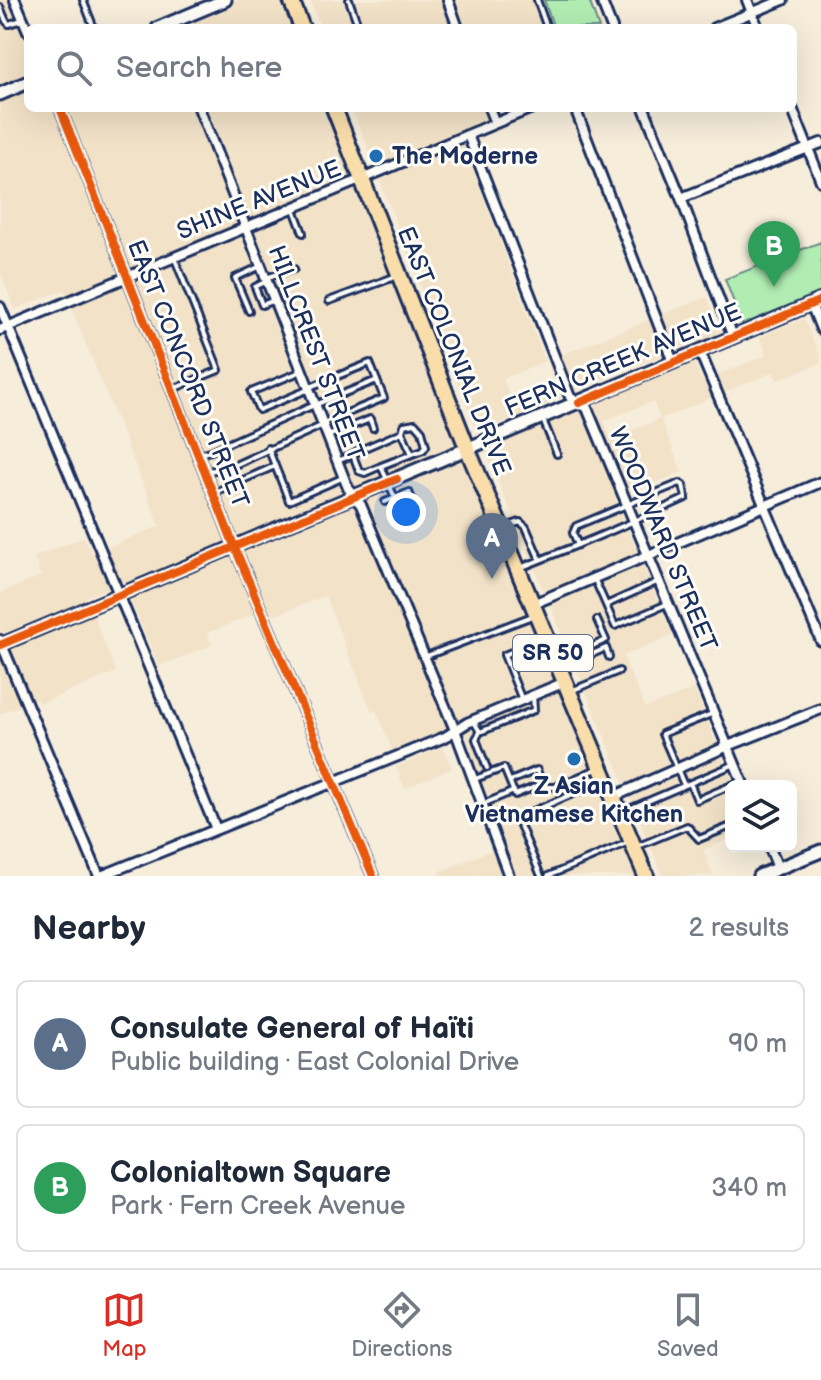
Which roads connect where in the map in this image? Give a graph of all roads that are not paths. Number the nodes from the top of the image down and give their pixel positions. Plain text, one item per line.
1 (15, 0) edge
2 (83, 0) edge
3 (225, 0) edge
4 (291, 0) edge
5 (349, 0) edge
6 (448, 0) edge
7 (537, 0) edge
8 (601, 0) edge
9 (747, 0) edge
10 (783, 0) edge
11 (0, 7) edge
12 (752, 13) junction
13 (23, 20) junction
14 (25, 24) edge
15 (92, 24) edge
16 (171, 24) edge
17 (300, 24) edge
18 (358, 24) edge
19 (457, 24) edge
20 (546, 24) edge
21 (610, 24) edge
22 (724, 24) edge
23 (756, 24) edge
24 (24, 84) edge
25 (0, 94) edge
26 (62, 112) edge
27 (201, 112) edge
28 (336, 112) edge
29 (491, 112) edge
30 (522, 112) edge
31 (577, 112) edge
32 (646, 112) edge
33 (794, 112) edge
34 (495, 123) junction
35 (468, 135) junction
36 (821, 143) edge
37 (808, 148) junction
38 (362, 180) junction
39 (821, 181) edge
40 (681, 198) junction
41 (293, 207) junction
42 (245, 227) junction
43 (303, 233) dead end
44 (174, 256) junction
45 (261, 266) junction
46 (294, 269) dead end
47 (128, 275) junction
48 (400, 275) junction
49 (266, 280) junction
50 (329, 301) dead end
51 (816, 302) edge
52 (0, 307) edge
53 (249, 311) dead end
54 (4, 328) edge
55 (821, 329) edge
56 (733, 337) junction
57 (700, 352) junction
58 (673, 362) junction
59 (302, 371) junction
60 (377, 380) junction
61 (309, 388) junction
62 (173, 389) junction
63 (579, 403) junction
64 (316, 405) junction
65 (542, 418) junction
66 (323, 424) junction
67 (373, 428) dead end
68 (344, 430) junction
69 (402, 432) junction
70 (328, 436) junction
71 (347, 437) dead end
72 (268, 448) junction
73 (468, 450) junction
74 (198, 454) junction
75 (412, 454) junction
76 (557, 454) dead end
77 (353, 455) junction
78 (337, 461) junction
79 (275, 466) junction
80 (381, 466) junction
81 (205, 471) junction
82 (344, 478) junction
83 (388, 482) junction
84 (821, 482) edge
85 (213, 493) junction
86 (354, 496) junction
87 (395, 498) junction
88 (385, 502) dead end
89 (627, 506) junction
90 (765, 506) junction
91 (419, 516) dead end
92 (634, 522) junction
93 (501, 529) junction
94 (578, 545) junction
95 (235, 548) junction
96 (648, 556) junction
97 (540, 560) junction
98 (518, 569) junction
99 (594, 578) junction
100 (659, 581) junction
101 (118, 596) junction
102 (668, 604) junction
103 (606, 605) junction
104 (535, 609) junction
105 (597, 620) dead end
106 (546, 638) junction
107 (821, 641) edge
108 (1, 643) edge
109 (424, 657) junction
110 (609, 657) dead end
111 (619, 671) dead end
112 (562, 676) junction
113 (533, 695) junction
114 (522, 700) junction
115 (821, 709) edge
116 (714, 713) junction
117 (473, 720) junction
118 (455, 730) junction
119 (480, 732) junction
120 (728, 746) junction
121 (735, 764) junction
122 (487, 768) dead end
123 (677, 769) junction
124 (603, 774) junction
125 (473, 780) junction
126 (742, 780) edge
127 (510, 781) junction
128 (335, 783) junction
129 (542, 784) junction
130 (687, 784) junction
131 (725, 790) edge
132 (514, 791) junction
133 (613, 797) junction
134 (482, 805) junction
135 (619, 813) junction
136 (725, 828) edge
137 (216, 829) junction
138 (632, 844) junction
139 (821, 851) edge
140 (771, 852) edge
141 (778, 868) junction
142 (561, 874) edge
143 (100, 876) edge
144 (373, 876) edge
145 (509, 876) edge
146 (541, 876) edge
147 (548, 876) edge
148 (646, 876) edge
149 (759, 876) edge

1 - 13 street
2 - 15 lane
3 - 16 street
4 - 17 highway
5 - 18 lane
6 - 19 street
7 - 20 lane
8 - 21 street
9 - 12 street
10 - 12 street
11 - 13 lane
12 - 22 street
12 - 23 street
13 - 14 street
24 - 25 street
26 - 47 street, EAST CONCORD STREET
27 - 42 street, HILLCREST STREET
28 - 38 highway, EAST COLONIAL DRIVE / SR 50
29 - 34 street
30 - 34 street, SHINE AVENUE
31 - 58 street
32 - 40 street
33 - 37 street
34 - 35 street, SHINE AVENUE
35 - 38 street, SHINE AVENUE
35 - 63 street, WOODWARD STREET
36 - 37 street
37 - 39 street
37 - 40 street
38 - 41 street, SHINE AVENUE
38 - 48 highway, EAST COLONIAL DRIVE / SR 50
40 - 56 street
41 - 42 street, SHINE AVENUE
41 - 43 lane
42 - 44 street, SHINE AVENUE
42 - 45 street, HILLCREST STREET
44 - 47 street, SHINE AVENUE
44 - 62 lane
45 - 49 street, HILLCREST STREET
45 - 53 lane
46 - 49 lane
47 - 54 street, SHINE AVENUE
47 - 62 street, EAST CONCORD STREET
48 - 50 lane
48 - 73 highway, EAST COLONIAL DRIVE / SR 50
49 - 59 street, HILLCREST STREET
51 - 55 street
51 - 56 street, FERN CREEK AVENUE
52 - 54 street
54 - 101 street
56 - 57 street, FERN CREEK AVENUE
57 - 58 street, FERN CREEK AVENUE
57 - 90 street
58 - 63 street, FERN CREEK AVENUE
59 - 61 street, HILLCREST STREET
59 - 61 lane
60 - 61 lane
60 - 64 lane
60 - 66 lane
61 - 64 street, HILLCREST STREET
62 - 74 street, EAST CONCORD STREET
63 - 65 street, FERN CREEK AVENUE
63 - 89 street, WOODWARD STREET
64 - 66 street, HILLCREST STREET
64 - 74 lane
65 - 73 street, FERN CREEK AVENUE
65 - 76 lane
66 - 70 street, HILLCREST STREET
66 - 72 lane
67 - 68 lane
68 - 70 lane
68 - 71 lane
69 - 75 lane
69 - 75 lane
69 - 77 lane
70 - 78 street, HILLCREST STREET
72 - 79 lane
72 - 81 lane
73 - 83 street, FERN CREEK AVENUE
73 - 93 highway, EAST COLONIAL DRIVE / SR 50
74 - 81 street, EAST CONCORD STREET
75 - 80 lane
77 - 78 lane
77 - 80 lane
78 - 82 street, HILLCREST STREET
79 - 82 lane
79 - 85 lane
80 - 83 lane
81 - 85 street, EAST CONCORD STREET
82 - 86 street, HILLCREST STREET
83 - 86 street, FERN CREEK AVENUE
83 - 87 lane
84 - 90 street
85 - 95 street, EAST CONCORD STREET
86 - 95 street, FERN CREEK AVENUE
86 - 109 street, HILLCREST STREET
87 - 88 lane
87 - 91 lane
89 - 92 street, WOODWARD STREET
89 - 92 lane
89 - 94 lane
90 - 96 street
90 - 107 street
92 - 94 lane
92 - 96 street, WOODWARD STREET
93 - 97 lane
93 - 98 highway, EAST COLONIAL DRIVE / SR 50
94 - 97 lane
95 - 101 street, FERN CREEK AVENUE
95 - 128 street, EAST CONCORD STREET
96 - 99 street
96 - 100 street, WOODWARD STREET
97 - 98 lane
98 - 104 highway, EAST COLONIAL DRIVE / SR 50
99 - 103 lane
99 - 104 street
100 - 102 street, WOODWARD STREET
100 - 103 lane
101 - 108 street, FERN CREEK AVENUE
101 - 137 street
102 - 103 lane
102 - 116 street, WOODWARD STREET
104 - 106 highway, EAST COLONIAL DRIVE / SR 50
104 - 109 lane
105 - 112 lane
106 - 112 highway, EAST COLONIAL DRIVE / SR 50
106 - 114 lane
108 - 143 street
109 - 118 street, HILLCREST STREET
110 - 112 lane
111 - 112 lane
112 - 113 street
112 - 124 highway, EAST COLONIAL DRIVE / SR 50
113 - 114 street
113 - 119 lane
114 - 117 street
115 - 120 street
116 - 120 street, WOODWARD STREET
116 - 123 lane
117 - 118 street
117 - 119 lane
118 - 125 street, HILLCREST STREET
118 - 128 street
119 - 122 lane
120 - 121 street, WOODWARD STREET
120 - 123 street
121 - 126 street, WOODWARD STREET
121 - 130 lane
123 - 130 lane
123 - 133 street
124 - 129 lane
124 - 133 highway, EAST COLONIAL DRIVE / SR 50
124 - 146 lane
125 - 127 lane
125 - 134 street, HILLCREST STREET
127 - 129 lane
127 - 132 lane
128 - 137 street
128 - 144 street, EAST CONCORD STREET
129 - 132 lane
130 - 131 lane
130 - 135 lane
132 - 134 lane
133 - 135 highway, EAST COLONIAL DRIVE / SR 50
134 - 145 street, HILLCREST STREET
135 - 138 highway, EAST COLONIAL DRIVE / SR 50
136 - 138 lane
137 - 143 street
138 - 142 lane
138 - 148 highway, EAST COLONIAL DRIVE / SR 50
139 - 141 street
140 - 141 street
141 - 149 street
142 - 147 lane

